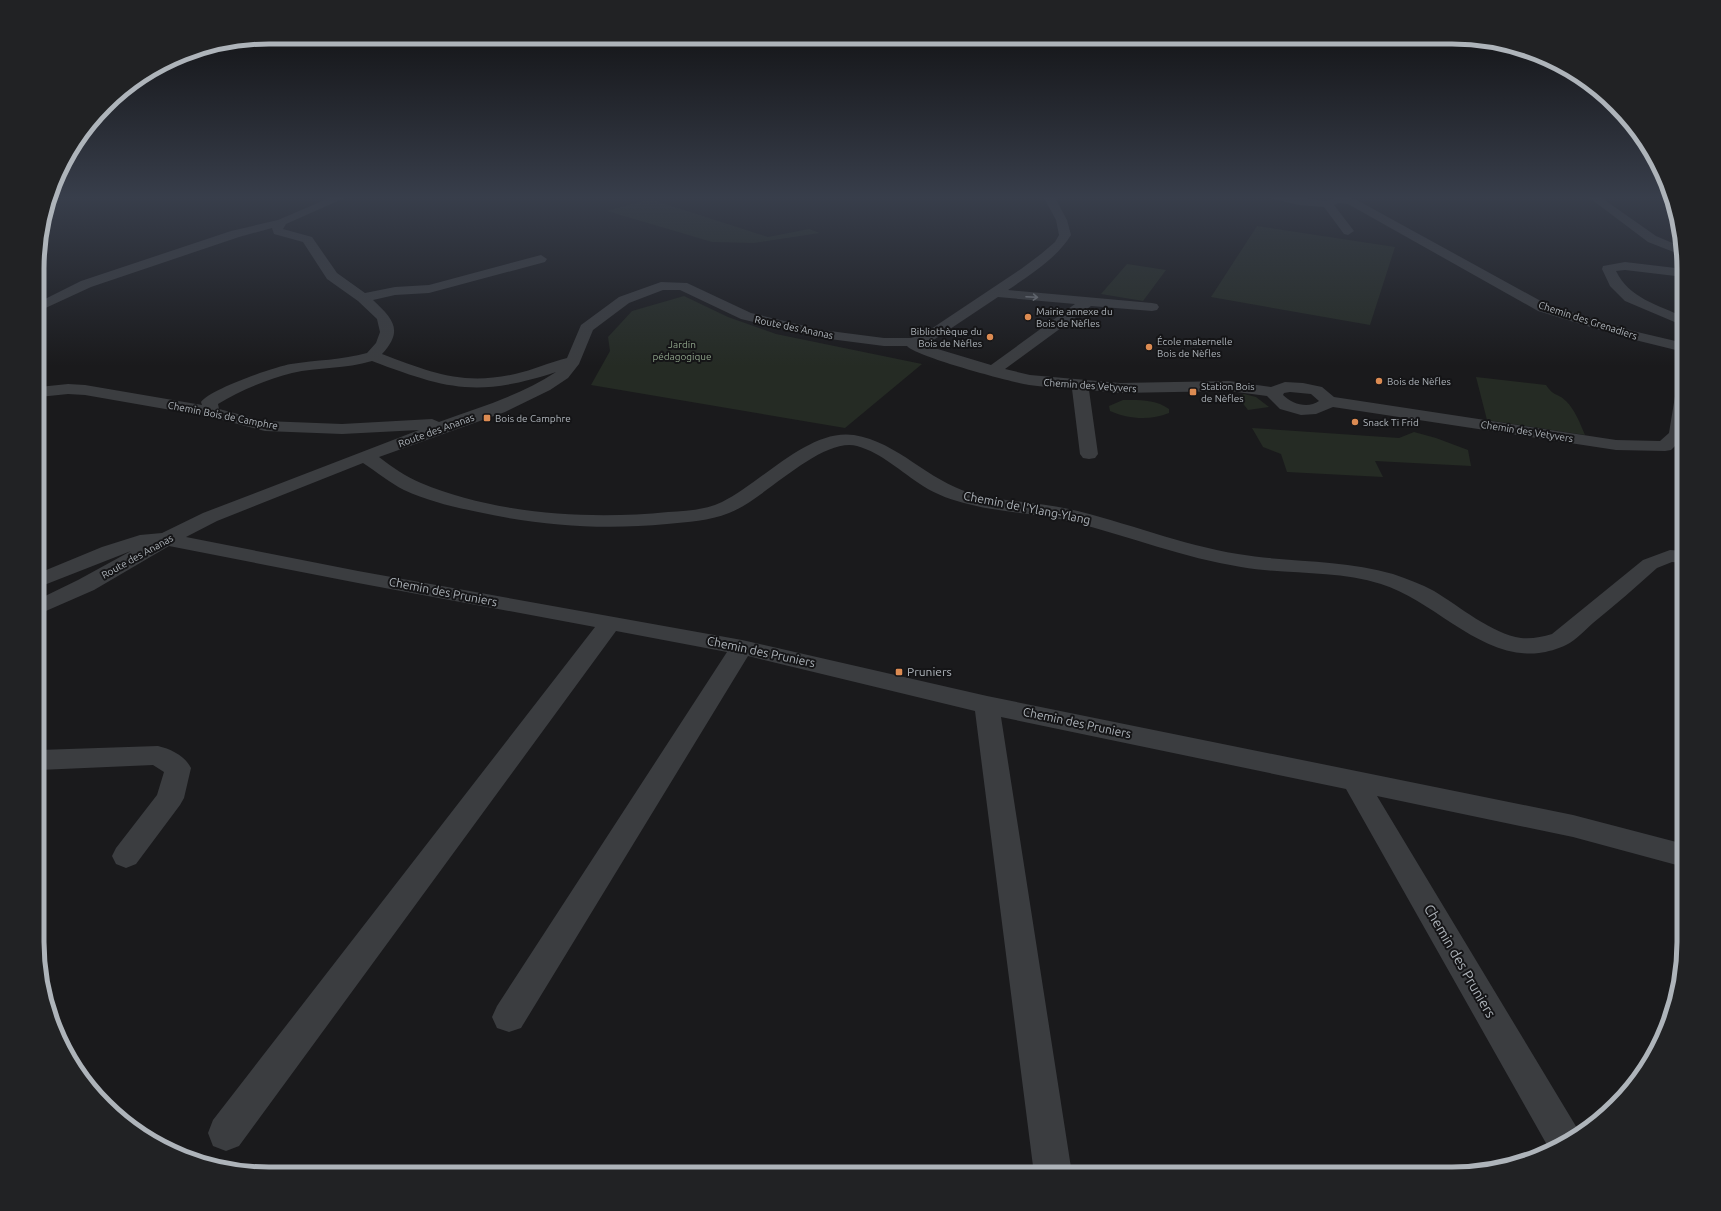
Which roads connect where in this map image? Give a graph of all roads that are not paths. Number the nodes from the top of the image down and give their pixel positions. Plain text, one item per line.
1 (180, 253) edge
2 (316, 253) edge
3 (1051, 253) edge
4 (1443, 253) edge
5 (541, 259) dead end
6 (1677, 272) edge
7 (994, 293) junction
8 (363, 298) junction
9 (1089, 301) junction
10 (44, 305) edge
11 (1152, 307) dead end
12 (1677, 319) edge
13 (911, 342) junction
14 (1677, 346) edge
15 (372, 356) junction
16 (574, 361) junction
17 (992, 372) junction
18 (1080, 386) junction
19 (44, 391) edge
20 (212, 412) junction
21 (456, 422) junction
22 (1677, 434) edge
23 (1089, 454) dead end
24 (364, 456) junction
25 (166, 539) junction
26 (1677, 556) edge
27 (44, 579) edge
28 (44, 605) edge
29 (610, 623) junction
30 (742, 647) junction
31 (987, 705) junction
32 (44, 760) edge
33 (1354, 780) junction
34 (1677, 854) edge
35 (126, 856) dead end
36 (509, 1017) dead end
37 (226, 1133) dead end
38 (1563, 1138) edge
39 (1052, 1167) edge

1 - 10 street
2 - 8 street
3 - 7 street, Route des Ananas
4 - 14 street, Chemin des Grenadiers
5 - 8 street
6 - 12 street
7 -> 9 street
7 - 13 street, Route des Ananas
8 - 15 street
9 - 11 street
9 - 17 street
13 - 16 street, Route des Ananas
13 - 17 street, Chemin des Vetyvers
15 - 16 street
15 - 20 street
16 - 21 street, Route des Ananas
17 - 18 street, Chemin des Vetyvers
18 - 22 street, Chemin des Vetyvers
18 - 23 street
19 - 20 street, Chemin Bois de Camphre
20 - 21 street, Chemin Bois de Camphre
21 - 24 street, Route des Ananas
24 - 25 street, Route des Ananas
24 - 26 street, Chemin de l'Ylang-Ylang
25 - 27 street
25 - 28 street, Route des Ananas
25 - 29 street, Chemin des Pruniers
29 - 30 street, Chemin des Pruniers
29 - 37 street
30 - 31 street, Chemin des Pruniers
30 - 36 street
31 - 33 street, Chemin des Pruniers
31 - 39 street
32 - 35 street
33 - 34 street, Chemin des Pruniers
33 - 38 street, Chemin des Pruniers

